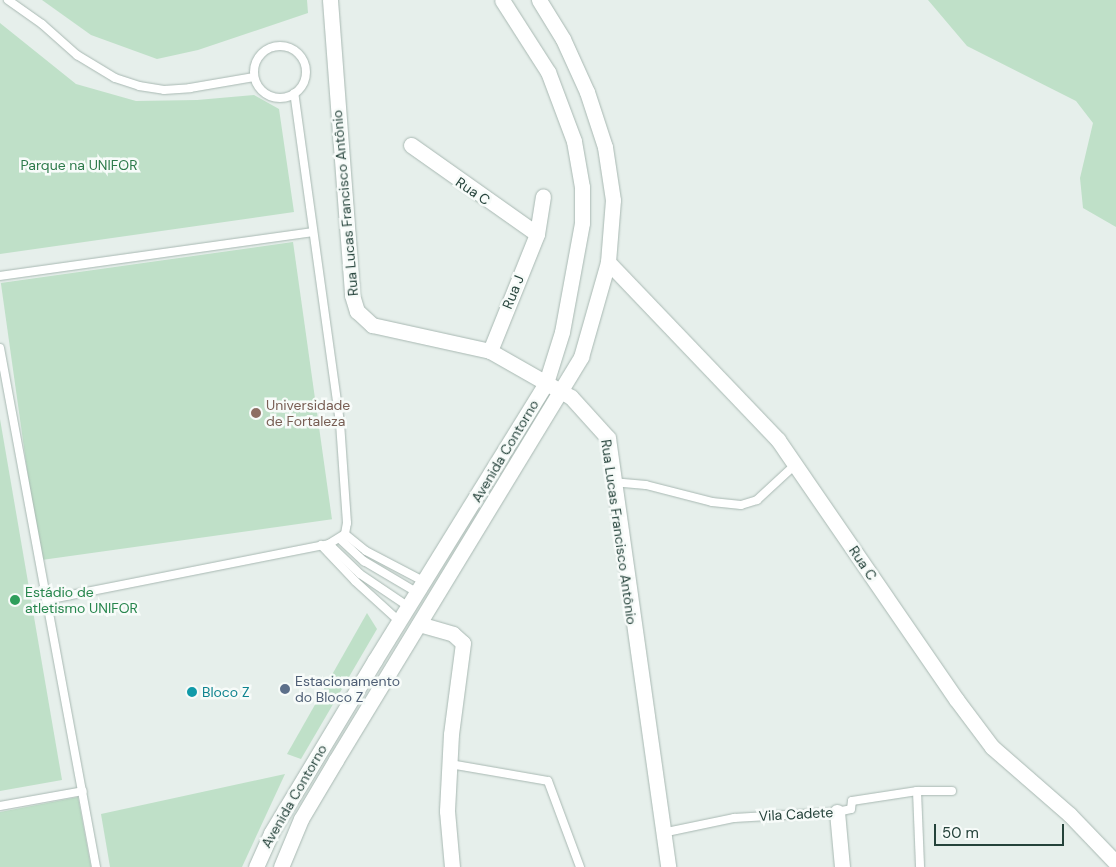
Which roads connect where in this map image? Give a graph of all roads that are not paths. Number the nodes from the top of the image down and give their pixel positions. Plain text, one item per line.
1 (8, 0) edge
2 (330, 0) edge
3 (502, 0) edge
4 (539, 0) edge
5 (254, 77) junction
6 (294, 93) junction
7 (412, 145) dead end
8 (543, 196) dead end
9 (313, 232) junction
10 (537, 234) junction
11 (608, 262) junction
12 (0, 276) edge
13 (0, 348) edge
14 (490, 351) junction
15 (546, 383) junction
16 (562, 392) junction
17 (796, 464) junction
18 (612, 482) junction
19 (342, 537) junction
20 (325, 544) junction
21 (422, 587) junction
22 (46, 600) junction
23 (409, 607) junction
24 (400, 622) junction
25 (419, 624) junction
26 (450, 764) junction
27 (83, 791) junction
28 (917, 791) junction
29 (952, 791) dead end
30 (0, 806) edge
31 (837, 812) junction
32 (662, 832) junction
33 (1116, 863) edge
34 (96, 867) edge
35 (256, 867) edge
36 (281, 867) edge
37 (452, 867) edge
38 (580, 867) edge
39 (668, 867) edge
40 (842, 867) edge
41 (920, 867) edge

1 - 5 lane
2 - 14 street, Rua Lucas Francisco Antônio
3 - 15 street, Avenida Contorno
4 - 11 street, Avenida Contorno
5 - 6 lane
5 - 6 lane
6 - 9 lane
7 - 10 street, Rua C
8 - 10 street, Rua J
9 - 12 lane
9 - 19 lane
10 - 14 street, Rua J
11 - 16 street, Avenida Contorno
11 - 17 street, Rua C
13 - 22 lane
14 - 15 street, Rua Lucas Francisco Antônio
15 - 16 street, Rua Lucas Francisco Antônio
15 - 21 street, Avenida Contorno
16 - 18 street, Rua Lucas Francisco Antônio
16 - 25 street, Avenida Contorno
17 - 18 lane
17 - 33 street, Rua C
18 - 32 street, Rua Lucas Francisco Antônio
19 - 20 lane
19 - 21 lane
19 - 21 lane
20 - 22 lane
20 - 23 lane
20 - 24 lane
21 - 23 street, Avenida Contorno
22 - 27 lane
23 - 24 street, Avenida Contorno
24 - 35 street, Avenida Contorno
25 - 26 street
25 - 36 street, Avenida Contorno
26 - 37 street
26 - 38 lane
27 - 30 lane
27 - 34 lane
28 - 29 lane, Vila Cadete
28 - 31 lane, Vila Cadete
28 - 41 lane
31 - 32 lane, Vila Cadete
31 - 40 street
32 - 39 street, Rua Lucas Francisco Antônio

